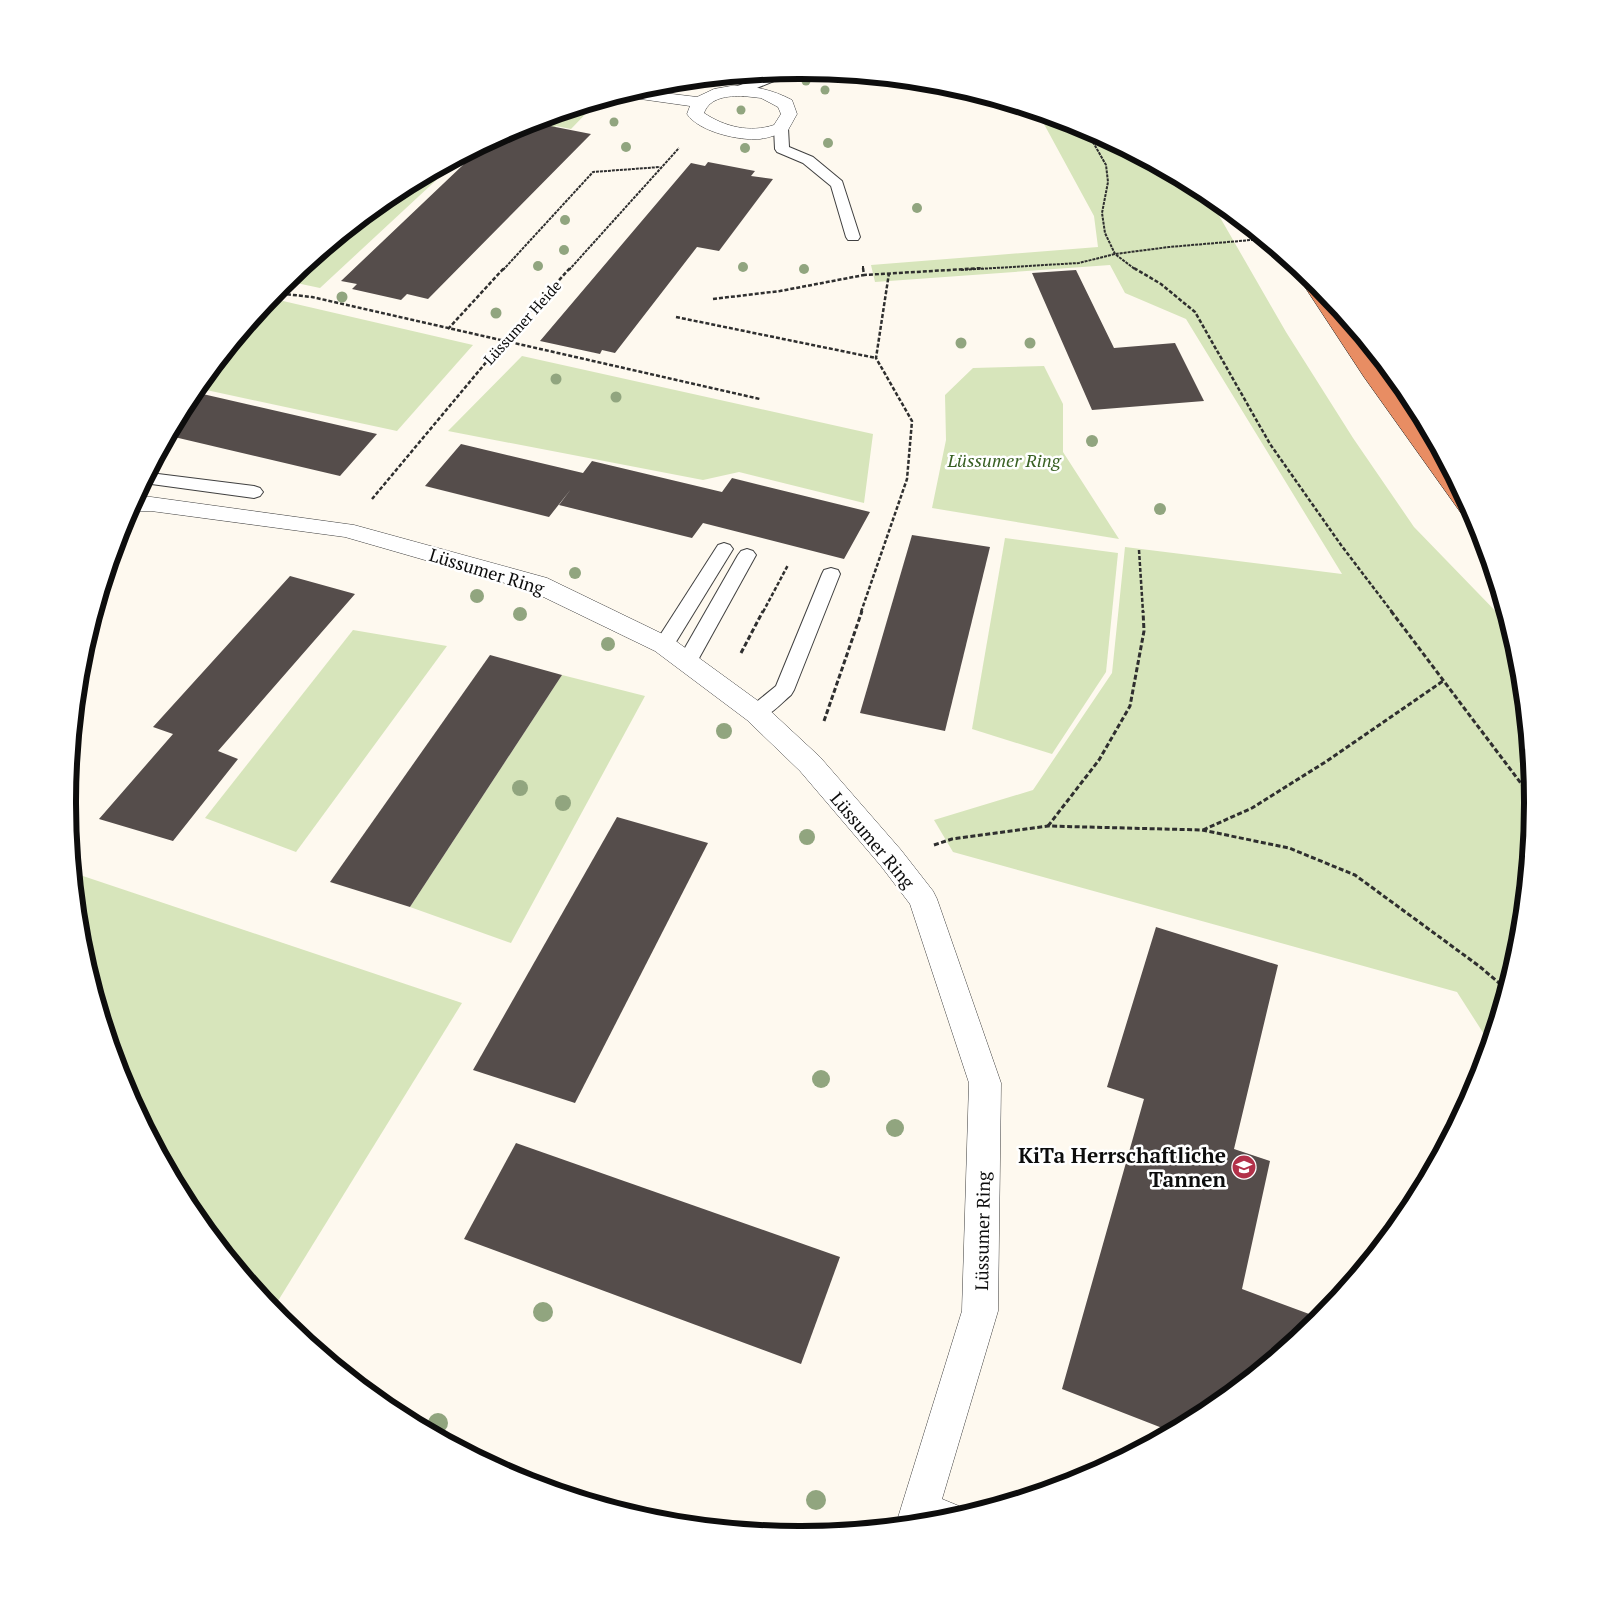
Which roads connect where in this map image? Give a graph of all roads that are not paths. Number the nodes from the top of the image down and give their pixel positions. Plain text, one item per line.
1 (765, 80) edge
2 (735, 92) junction
3 (645, 96) edge
4 (700, 102) junction
5 (781, 128) junction
6 (853, 238) road end
7 (1330, 310) edge
8 (1446, 476) edge
9 (153, 479) edge
10 (254, 492) dead end
11 (141, 505) edge
12 (724, 549) dead end
13 (747, 555) dead end
14 (831, 574) dead end
15 (664, 645) junction
16 (688, 660) junction
17 (756, 713) junction
18 (927, 1514) edge

1 - 2 lane
2 - 4 street
2 - 5 street
3 - 4 street
4 - 5 street
5 - 6 lane
7 - 8 highway
9 - 10 lane
11 - 15 street, Lüssumer Ring
12 - 15 lane
13 - 16 lane
14 - 17 lane
15 - 16 street, Lüssumer Ring
16 - 17 street, Lüssumer Ring
17 - 18 street, Lüssumer Ring

